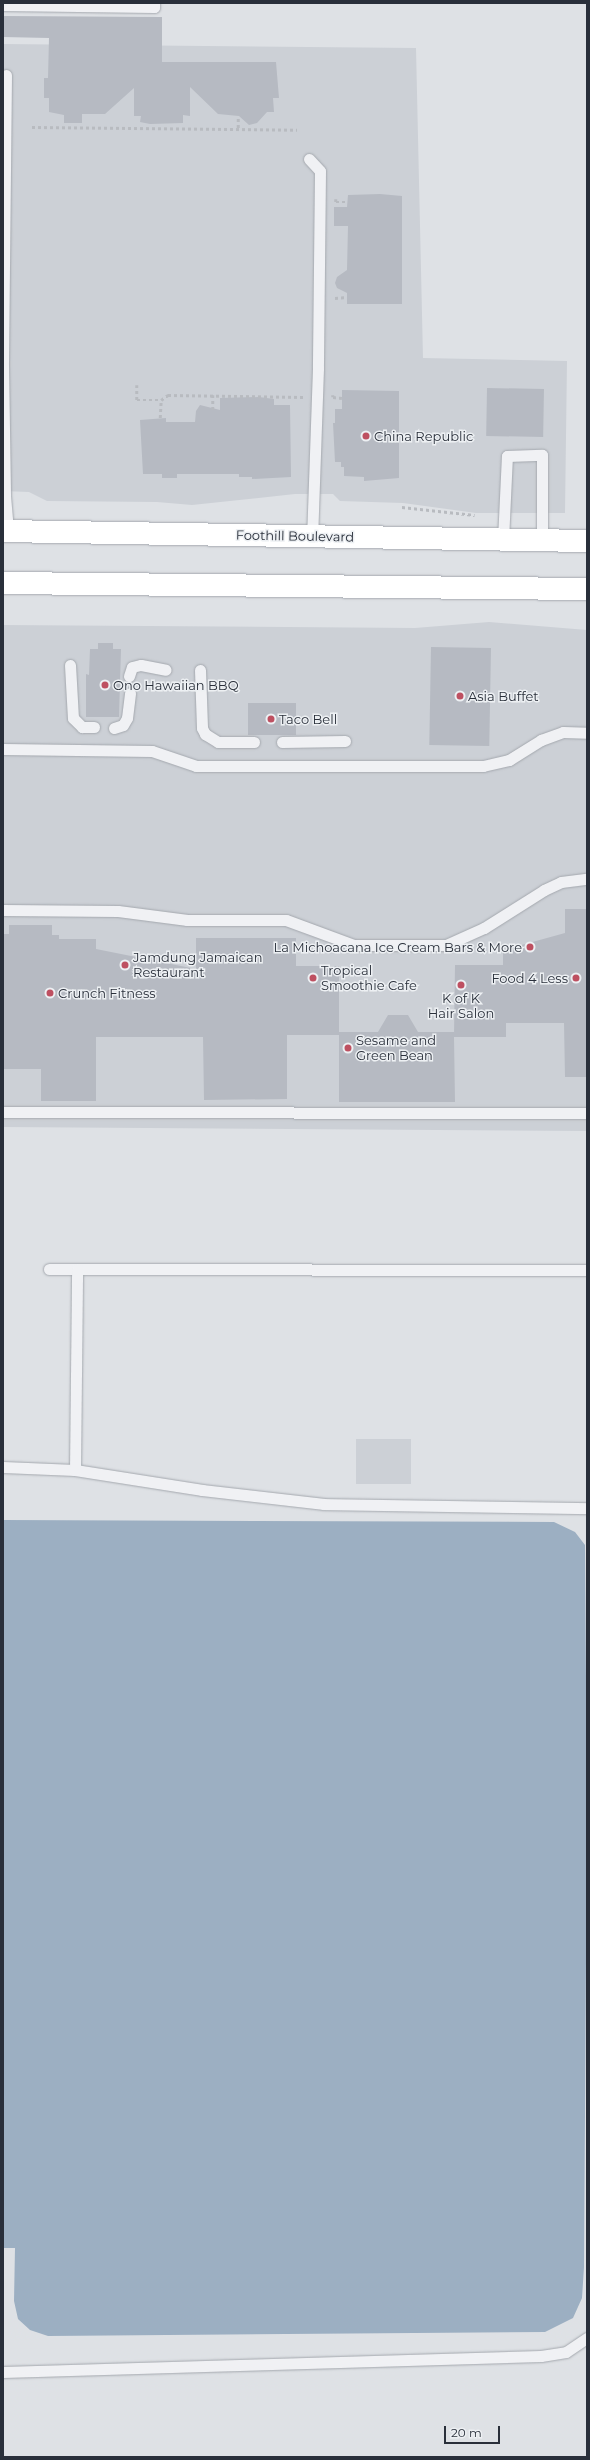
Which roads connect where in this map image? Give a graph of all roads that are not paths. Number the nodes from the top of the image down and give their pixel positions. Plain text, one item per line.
1 (154, 3) edge
2 (3, 5) edge
3 (6, 75) dead end
4 (308, 159) dead end
5 (5, 531) edge
6 (312, 537) junction
7 (503, 540) junction
8 (542, 540) junction
9 (587, 541) edge
10 (3, 583) edge
11 (587, 589) edge
12 (70, 665) dead end
13 (166, 670) dead end
14 (200, 670) dead end
15 (129, 676) dead end
16 (130, 693) dead end
17 (94, 727) dead end
18 (114, 728) dead end
19 (587, 733) edge
20 (345, 741) dead end
21 (254, 742) dead end
22 (282, 742) dead end
23 (3, 749) edge
24 (587, 879) edge
25 (3, 910) edge
26 (3, 1112) edge
27 (587, 1113) edge
28 (49, 1268) dead end
29 (77, 1269) junction
30 (587, 1270) edge
31 (3, 1468) edge
32 (75, 1470) junction
33 (587, 1508) edge
34 (587, 2338) edge
35 (3, 2372) edge

1 - 2 lane
3 - 5 lane
4 - 6 lane
5 - 6 main road, Foothill Boulevard
6 - 7 main road, Foothill Boulevard
7 - 8 main road, Foothill Boulevard
7 - 8 lane
8 - 9 main road, Foothill Boulevard
10 - 11 main road
12 - 17 lane
13 - 15 lane
14 - 21 lane
16 - 18 lane
19 - 23 lane
20 - 22 lane
24 - 25 lane
26 - 27 lane
28 - 29 lane
29 - 30 lane
29 - 32 lane
31 - 32 lane
32 - 33 lane
34 - 35 lane

